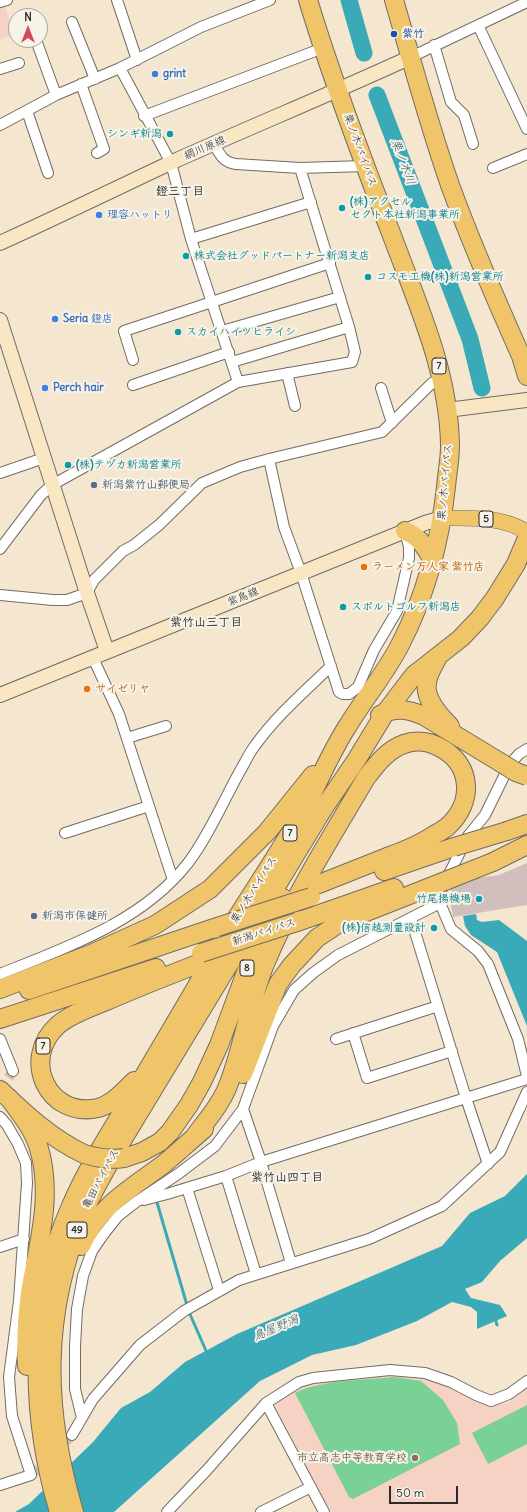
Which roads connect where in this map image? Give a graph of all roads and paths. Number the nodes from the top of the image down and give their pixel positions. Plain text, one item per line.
1 (7, 0) edge
2 (116, 0) edge
3 (270, 0) edge
4 (308, 0) edge
5 (394, 0) edge
6 (0, 2) edge
7 (527, 2) edge
8 (72, 22) dead end
9 (478, 25) junction
10 (434, 45) junction
11 (39, 48) edge
12 (323, 48) junction
13 (411, 57) junction
14 (137, 60) junction
15 (19, 62) dead end
16 (120, 68) junction
17 (0, 69) edge
18 (95, 79) junction
19 (81, 84) junction
20 (338, 90) junction
21 (56, 95) junction
22 (27, 111) junction
23 (144, 116) junction
24 (526, 123) edge
25 (0, 125) edge
26 (214, 144) junction
27 (473, 144) dead end
28 (96, 153) dead end
29 (527, 154) edge
30 (170, 163) junction
31 (365, 166) junction
32 (300, 168) junction
33 (493, 168) dead end
34 (48, 173) dead end
35 (311, 202) junction
36 (191, 239) junction
37 (0, 243) edge
38 (330, 263) junction
39 (340, 297) junction
40 (212, 302) junction
41 (0, 320) edge
42 (349, 327) junction
43 (222, 331) junction
44 (229, 352) junction
45 (133, 360) dead end
46 (232, 362) junction
47 (287, 373) junction
48 (527, 375) edge
49 (442, 378) junction
50 (238, 382) junction
51 (133, 386) dead end
52 (381, 388) dead end
53 (527, 400) edge
54 (295, 406) dead end
55 (447, 410) junction
56 (392, 423) junction
57 (44, 458) junction
58 (269, 459) junction
59 (0, 473) edge
60 (52, 485) junction
61 (442, 518) junction
62 (406, 531) junction
63 (527, 532) edge
64 (527, 538) edge
65 (0, 549) edge
66 (433, 560) junction
67 (301, 573) junction
68 (87, 593) junction
69 (0, 595) edge
70 (107, 651) junction
71 (93, 658) junction
72 (437, 658) junction
73 (331, 666) junction
74 (0, 695) edge
75 (385, 712) junction
76 (166, 726) dead end
77 (345, 730) junction
78 (127, 738) junction
79 (466, 741) junction
80 (527, 749) edge
81 (357, 759) junction
82 (527, 776) edge
83 (149, 806) junction
84 (301, 815) junction
85 (527, 824) edge
86 (65, 833) dead end
87 (527, 842) edge
88 (527, 845) edge
89 (496, 857) junction
90 (443, 876) junction
91 (173, 880) junction
92 (315, 890) junction
93 (440, 903) junction
94 (411, 919) junction
95 (253, 923) junction
96 (222, 930) junction
97 (198, 959) junction
98 (0, 974) edge
99 (0, 989) edge
100 (0, 1000) edge
101 (438, 1006) junction
102 (0, 1019) edge
103 (353, 1033) junction
104 (336, 1038) dead end
105 (0, 1039) edge
106 (452, 1051) junction
107 (153, 1060) junction
108 (13, 1071) dead end
109 (527, 1078) edge
110 (527, 1092) edge
111 (5, 1094) edge
112 (466, 1098) junction
113 (243, 1109) junction
114 (0, 1117) edge
115 (195, 1136) junction
116 (261, 1162) junction
117 (488, 1164) junction
118 (226, 1176) junction
119 (187, 1188) junction
120 (136, 1202) junction
121 (24, 1239) junction
122 (0, 1247) edge
123 (291, 1263) junction
124 (256, 1274) junction
125 (62, 1279) junction
126 (220, 1290) junction
127 (527, 1381) edge
128 (266, 1403) junction
129 (82, 1418) junction
130 (72, 1435) tunnel mouth
131 (51, 1461) junction
132 (0, 1485) edge
133 (311, 1487) junction
134 (59, 1512) edge
135 (74, 1512) edge
136 (167, 1512) edge
137 (261, 1512) edge
138 (324, 1512) edge

1 - 6 street
2 - 14 street
3 - 14 street
4 - 12 highway, 栗ノ木バイパス / 7
5 - 13 highway
7 - 9 street
8 - 18 street
9 - 10 street
9 - 24 street
10 - 13 street
10 - 27 street
11 - 21 street
12 - 20 highway, 栗ノ木バイパス / 7
12 - 23 street
13 - 20 street, 網川原線
13 - 48 highway
14 - 16 street
15 - 17 street
16 - 18 street
16 - 23 street
18 - 19 street
19 - 21 street
19 - 28 street
20 - 26 street, 網川原線
20 - 31 highway, 栗ノ木バイパス / 7
21 - 22 street
22 - 25 street
22 - 34 street
23 - 30 street
26 - 30 street, 網川原線
26 - 32 street
29 - 33 street
30 - 36 street
30 - 37 street, 網川原線
31 - 32 street
31 - 49 highway, 栗ノ木バイパス / 7
32 - 35 street
35 - 36 street
35 - 38 street
36 - 40 street
38 - 39 street
38 - 40 street
39 - 42 street
39 - 43 street
40 - 43 street
40 - 45 street
41 - 57 street
42 - 46 street
42 - 47 street
43 - 44 street
44 - 46 street
44 - 51 street
46 - 50 street
47 - 50 street
47 - 54 street
49 - 55 highway, 栗ノ木バイパス / 7
49 - 56 street
50 - 60 street
52 - 56 street
53 - 55 street
55 - 61 highway, 栗ノ木バイパス / 7
56 - 58 street
57 - 59 street
57 - 60 street
58 - 67 street
58 - 68 street
60 - 65 street
60 - 68 street
61 - 62 street, 紫鳥線
61 - 63 main road, 5
61 - 66 highway, 栗ノ木バイパス / 7
62 - 66 highway
62 - 67 street, 紫鳥線
62 - 73 street
64 - 72 highway, 栗ノ木バイパス / 7
66 - 77 highway, 栗ノ木バイパス / 7
67 - 70 street, 紫鳥線
67 - 73 street
68 - 69 street
68 - 70 street
70 - 71 street, 紫鳥線
71 - 74 street, 紫鳥線
71 - 78 street
72 - 75 highway, 栗ノ木バイパス / 7
72 - 79 highway, 7
73 - 91 street
75 - 79 highway
75 - 81 highway, 栗ノ木バイパス / 7
75 - 84 highway
76 - 78 street
77 - 84 highway, 栗ノ木バイパス / 7
77 - 99 highway
78 - 83 street
79 - 82 highway, 7, bridge
80 - 93 street
81 - 95 highway, 栗ノ木バイパス / 7
81 - 111 highway, 8, bridge
83 - 86 street
83 - 91 street
84 - 96 highway, 栗ノ木バイパス / 7
85 - 92 highway, bridge
87 - 89 highway
88 - 89 highway
89 - 90 highway, bridge
90 - 95 highway, 新潟バイパス / 7, bridge
90 - 115 highway
91 - 98 street
92 - 95 highway, bridge
92 - 115 highway
93 - 94 street
93 - 109 street
94 - 101 street
94 - 113 street
95 - 96 highway, 新潟バイパス, bridge
95 - 97 highway, 7, bridge
95 - 125 highway, 亀田バイパス / 49
96 - 100 highway, 新潟バイパス
96 - 107 highway, 亀田バイパス / 7
97 - 102 highway
97 - 107 highway, 7
101 - 103 street
101 - 106 street
103 - 104 street
103 - 106 street
105 - 108 street
106 - 112 street
107 - 131 highway, 亀田バイパス / 49
109 - 112 street
110 - 117 street
111 - 131 highway
112 - 116 street
112 - 117 street
113 - 116 street
113 - 120 street
114 - 121 street
115 - 125 highway
116 - 118 street
116 - 123 street
117 - 123 street
118 - 119 street
118 - 124 street
119 - 120 street
119 - 126 street
120 - 129 street
121 - 122 street
121 - 132 street
123 - 124 street
124 - 126 street
125 - 131 highway, 亀田バイパス / 49
126 - 129 street
127 - 128 street
128 - 133 street
128 - 136 street
129 - 130 street
131 - 134 highway, 亀田バイパス / 49
131 - 135 highway, 亀田バイパス / 49
133 - 137 street
133 - 138 street

